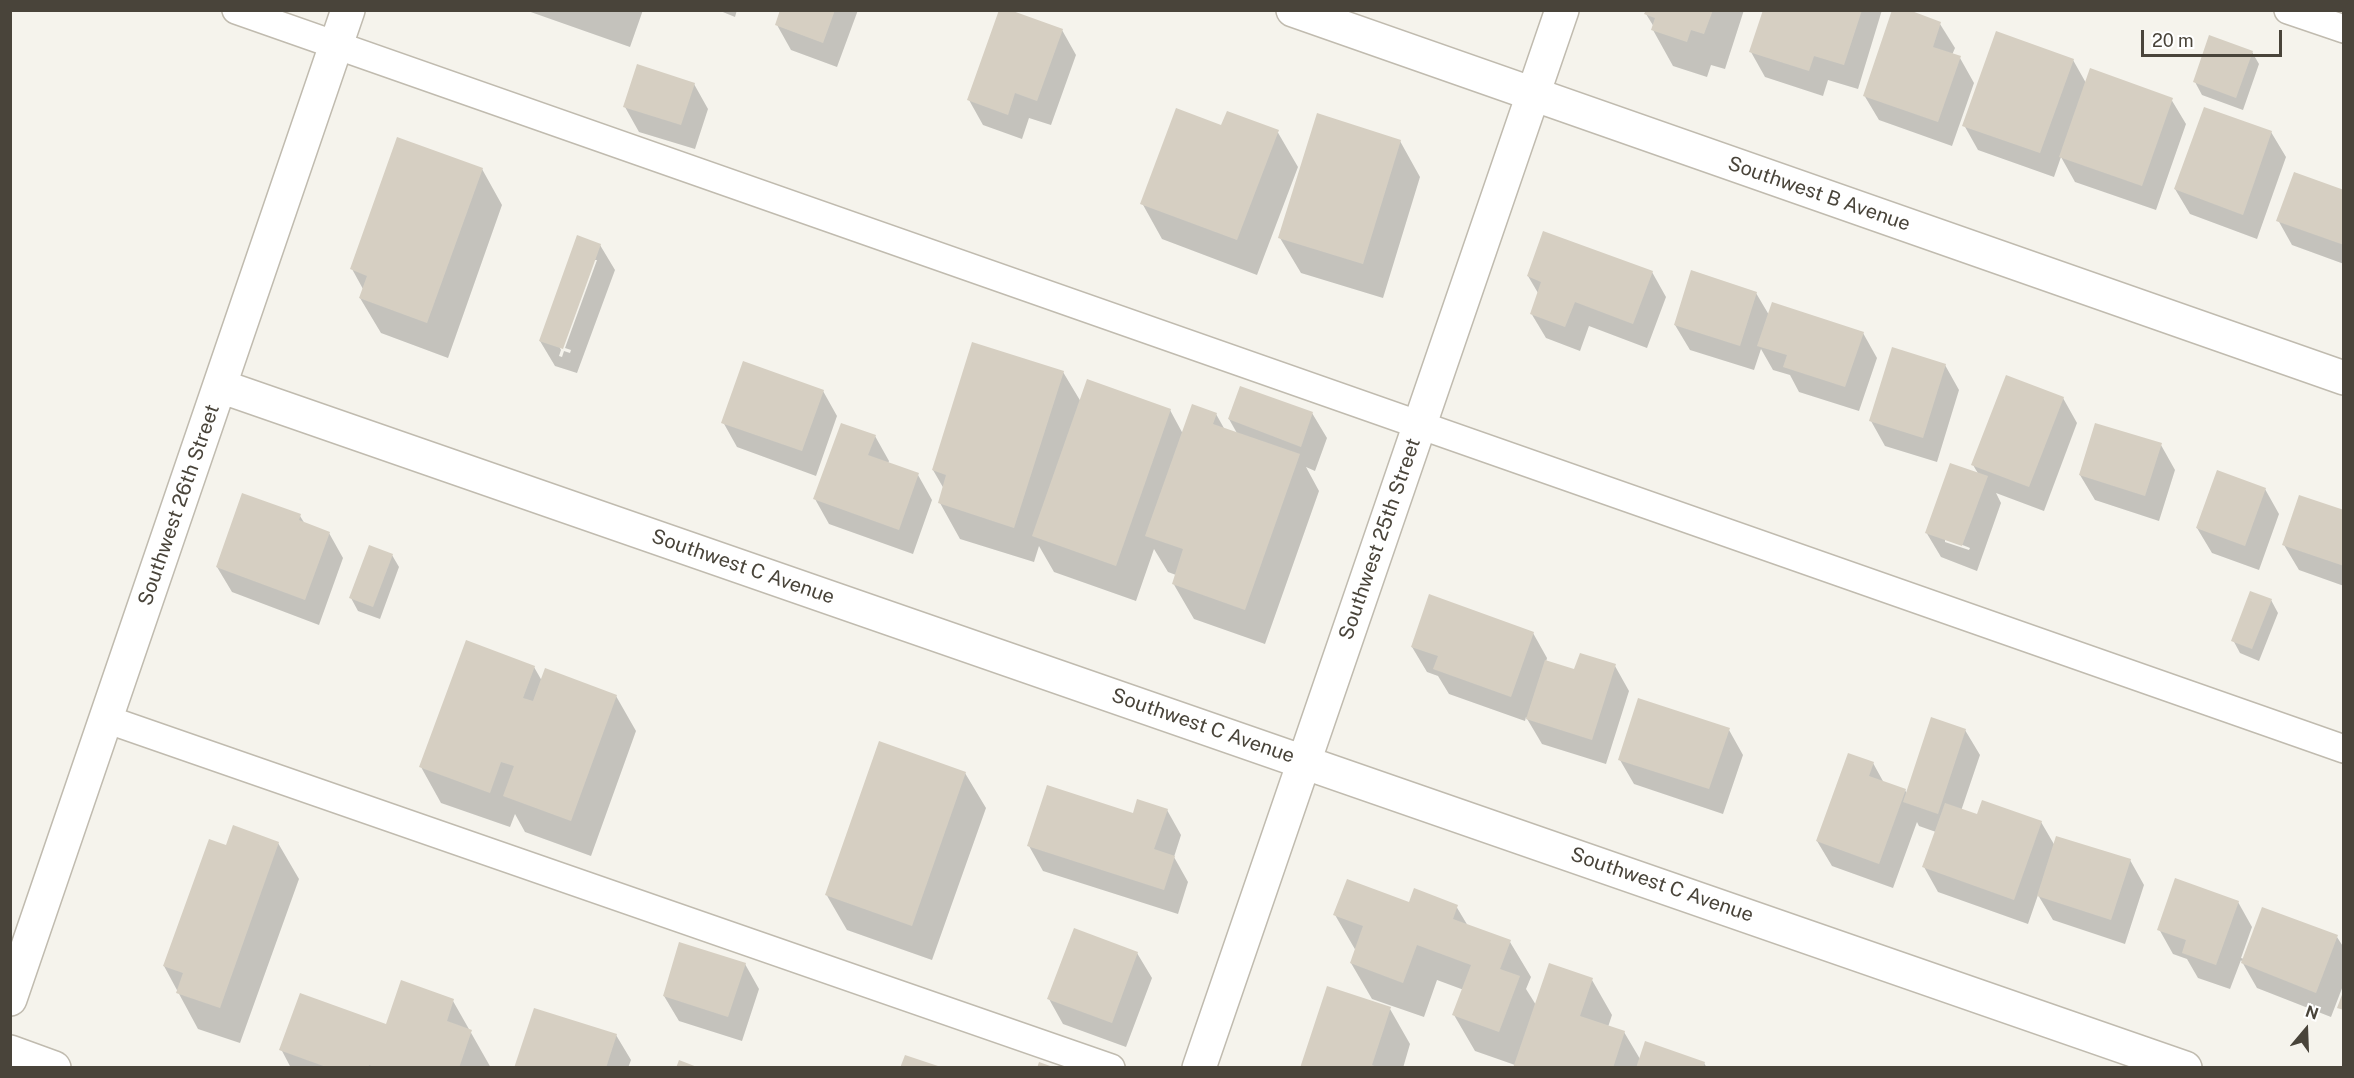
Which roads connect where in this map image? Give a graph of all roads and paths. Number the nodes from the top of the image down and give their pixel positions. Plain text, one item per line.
1 (236, 10) edge
2 (348, 10) edge
3 (1293, 10) edge
4 (1562, 10) edge
5 (2288, 10) edge
6 (2343, 29) edge
7 (337, 45) junction
8 (1533, 93) junction
9 (2343, 378) edge
10 (220, 386) junction
11 (1419, 426) junction
12 (106, 718) junction
13 (2343, 749) edge
14 (1304, 761) junction
15 (10, 999) edge
16 (10, 1052) edge
17 (54, 1068) edge
18 (1111, 1068) edge
19 (1198, 1068) edge
20 (2185, 1068) edge

1 - 7 lane
2 - 7 street, Southwest 26th Street
3 - 8 street, Southwest B Avenue
4 - 8 street, Southwest 25th Street
5 - 6 lane
7 - 10 street, Southwest 26th Street
7 - 11 lane
8 - 9 street, Southwest B Avenue
8 - 11 street, Southwest 25th Street
10 - 12 street, Southwest 26th Street
10 - 14 street, Southwest C Avenue
11 - 13 lane
11 - 14 street, Southwest 25th Street
12 - 15 street, Southwest 26th Street
12 - 18 lane
14 - 19 street, Southwest 25th Street
14 - 20 street, Southwest C Avenue
16 - 17 street

